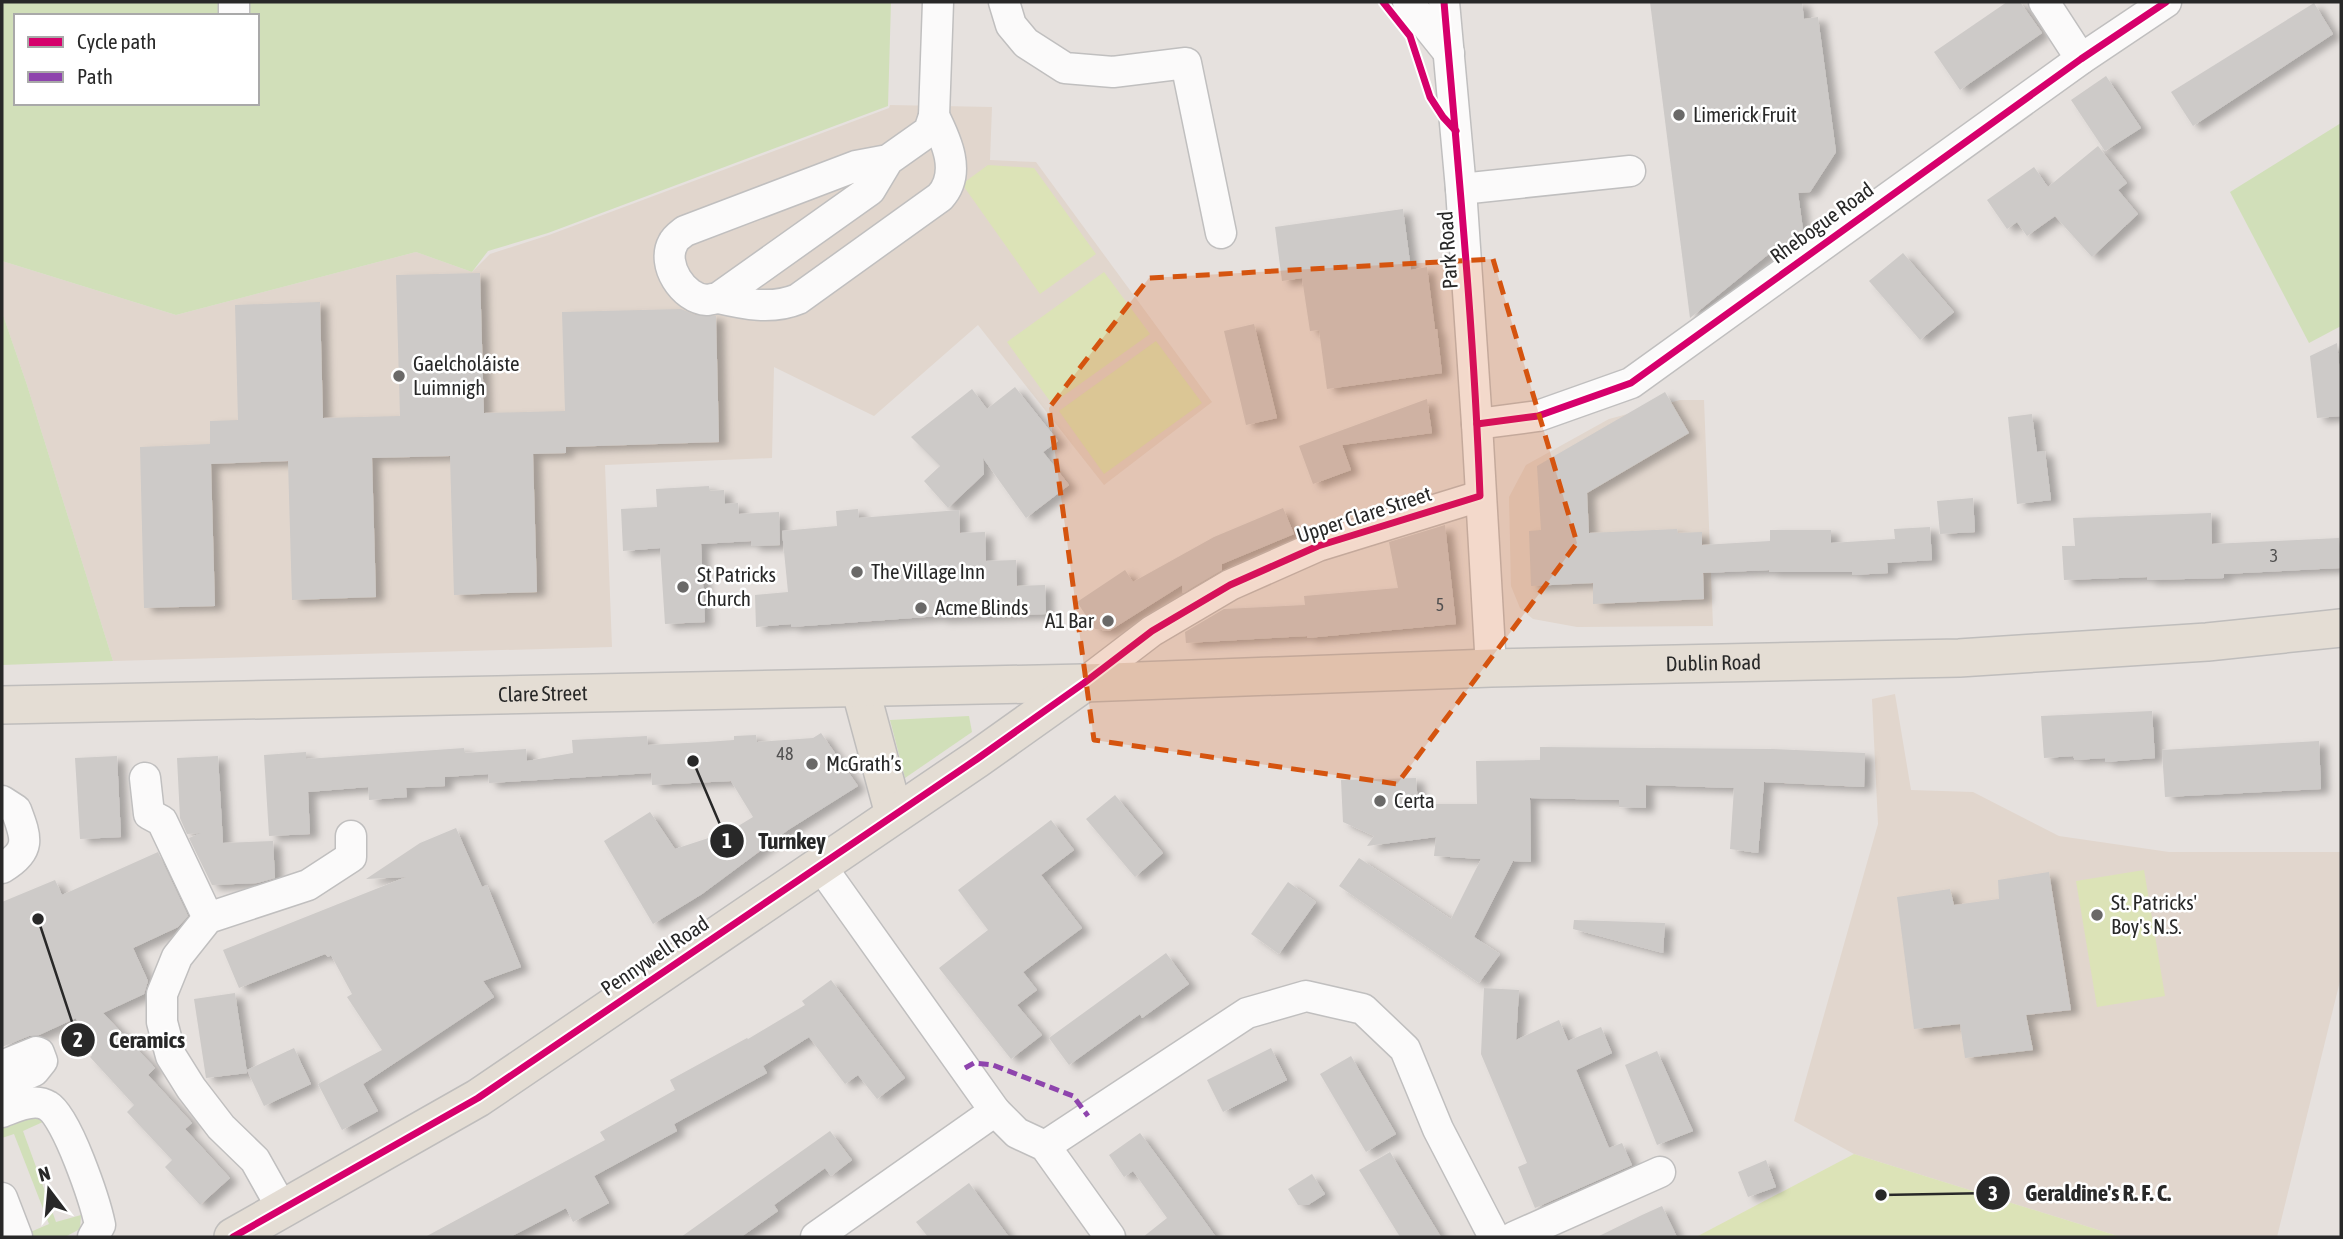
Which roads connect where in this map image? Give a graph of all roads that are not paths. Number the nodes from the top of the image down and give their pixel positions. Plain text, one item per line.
1 (938, 2) edge
2 (1004, 2) edge
3 (1408, 2) edge
4 (1444, 2) edge
5 (2044, 2) edge
6 (2166, 2) edge
7 (1449, 53) junction
8 (2081, 59) junction
9 (934, 116) junction
10 (888, 160) junction
11 (1630, 171) dead end
12 (1461, 189) junction
13 (1221, 233) dead end
14 (718, 298) junction
15 (1478, 424) junction
16 (1480, 496) junction
17 (2341, 628) edge
18 (1491, 668) junction
19 (1084, 683) junction
20 (860, 688) junction
21 (2, 705) edge
22 (145, 778) dead end
23 (2, 801) edge
24 (894, 814) junction
25 (351, 836) dead end
26 (820, 865) junction
27 (2, 868) edge
28 (208, 918) junction
29 (2, 1066) edge
30 (2, 1085) edge
31 (995, 1111) junction
32 (2, 1112) edge
33 (1045, 1146) junction
34 (1660, 1172) dead end
35 (2, 1198) edge
36 (282, 1208) junction
37 (17, 1237) edge
38 (93, 1237) edge
39 (233, 1237) edge
40 (816, 1237) edge
41 (1110, 1237) edge
42 (1494, 1237) edge
43 (1514, 1237) edge

1 - 9 street
2 - 13 street
3 - 7 street
4 - 7 street, Park Road
5 - 8 street
6 - 8 street, Rhebogue Road
7 - 12 street, Park Road
8 - 15 street, Rhebogue Road
9 - 10 street
9 - 14 street
10 - 14 street
10 - 14 street
11 - 12 street
12 - 15 street, Park Road
15 - 16 street, Park Road
16 - 18 street, Park Road
16 - 19 street, Upper Clare Street
17 - 18 main road, Dublin Road
18 - 19 main road, Dublin Road
19 - 20 main road, Clare Street
19 - 24 main road, Pennywell Road
20 - 21 main road, Clare Street
20 - 24 main road
22 - 28 street
23 - 27 street
24 - 26 main road, Pennywell Road
25 - 28 street
26 - 31 street
26 - 36 main road, Pennywell Road
28 - 36 street
29 - 30 street
31 - 33 street
31 - 40 street
32 - 38 street
33 - 41 street
33 - 42 street
34 - 43 street
35 - 37 street
36 - 39 main road, Pennywell Road

